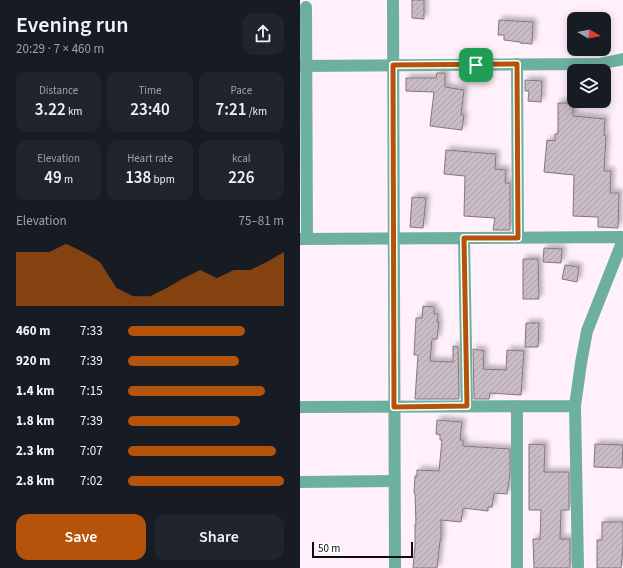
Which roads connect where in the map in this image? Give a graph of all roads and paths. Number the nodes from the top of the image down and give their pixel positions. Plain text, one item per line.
1 (393, 0) edge
2 (306, 7) dead end
3 (623, 59) edge
4 (517, 64) junction
5 (393, 65) junction
6 (303, 66) edge
7 (394, 238) junction
8 (464, 238) junction
9 (518, 238) junction
10 (304, 239) edge
11 (623, 239) edge
12 (467, 406) junction
13 (517, 406) junction
14 (575, 406) junction
15 (300, 407) edge
16 (394, 407) junction
17 (394, 481) junction
18 (300, 482) edge
19 (395, 568) edge
20 (517, 568) edge
21 (578, 568) edge

1 - 5 street
2 - 6 street
3 - 4 street
4 - 5 street
4 - 9 street
5 - 6 street
5 - 7 street
6 - 10 street
7 - 8 street
7 - 10 street
7 - 16 street
8 - 9 street
8 - 12 street
9 - 11 street
11 - 14 street
12 - 13 street
12 - 16 street
13 - 14 street
13 - 20 street
14 - 21 street
15 - 16 street
16 - 17 street
17 - 18 street
17 - 19 street

